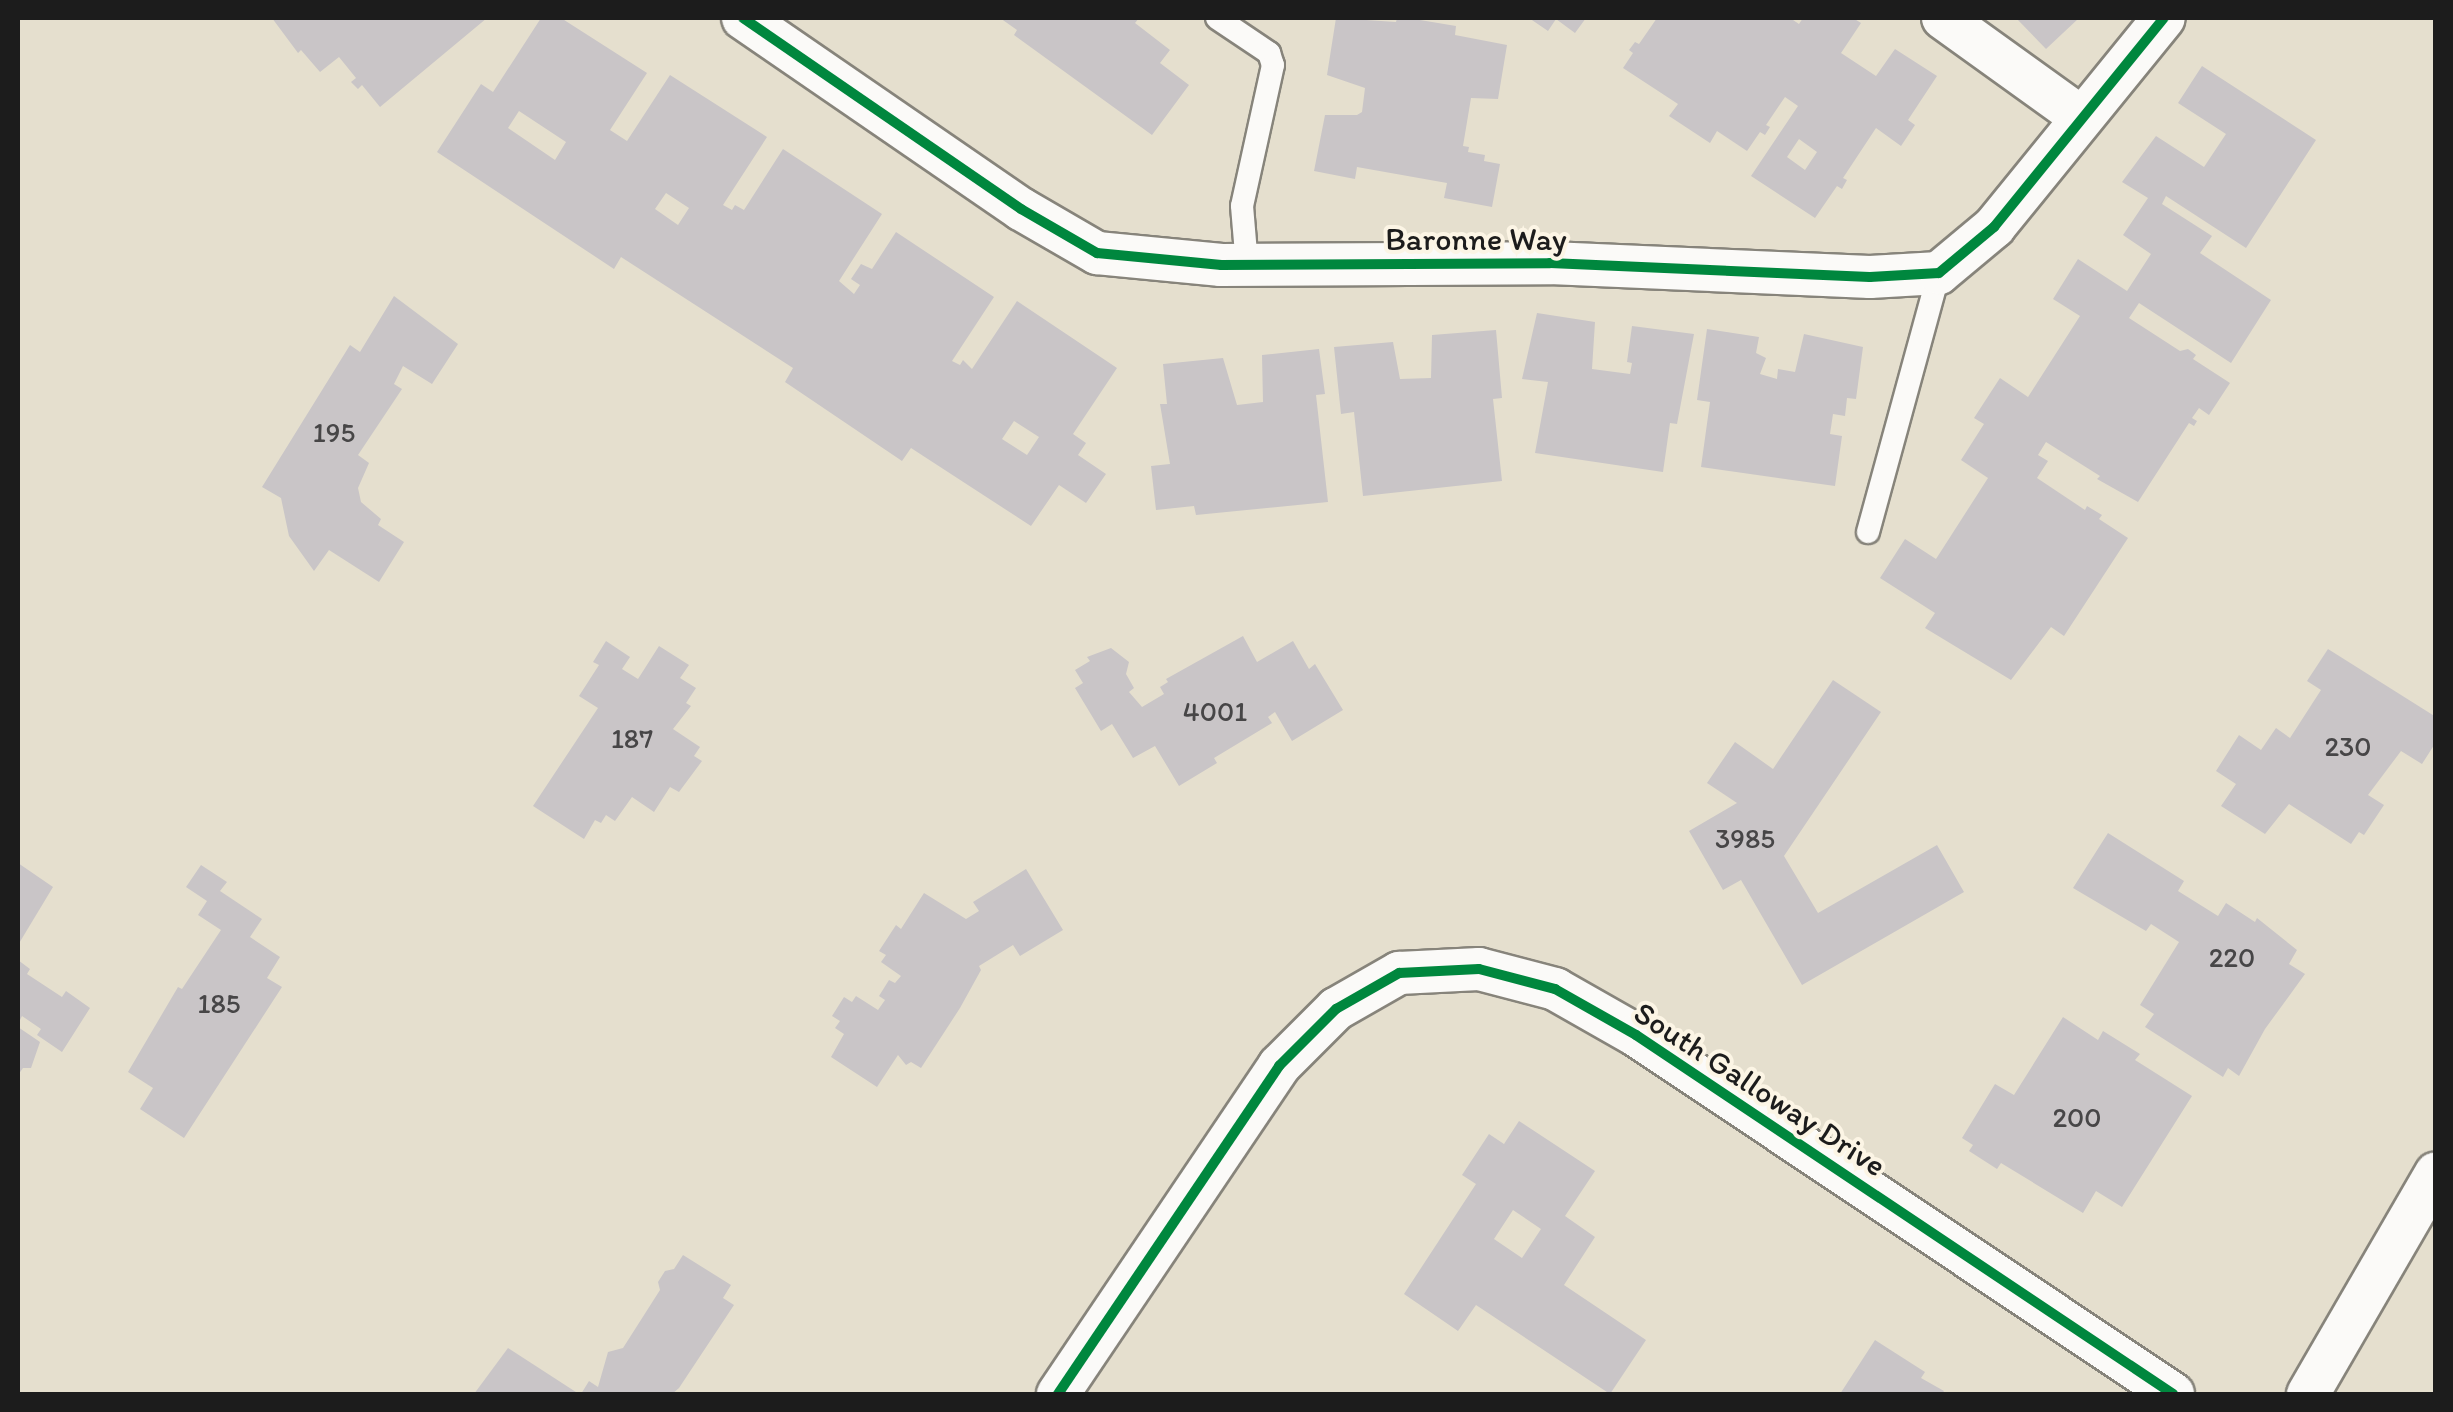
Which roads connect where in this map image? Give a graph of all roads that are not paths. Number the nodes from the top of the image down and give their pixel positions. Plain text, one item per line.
1 (743, 18) edge
2 (1216, 18) edge
3 (1943, 18) edge
4 (2164, 18) edge
5 (2081, 118) junction
6 (1247, 264) junction
7 (1939, 273) junction
8 (1868, 532) dead end
9 (2436, 1173) edge
10 (1058, 1394) edge
11 (2174, 1394) edge
12 (2308, 1394) edge

1 - 6 street, Baronne Way
2 - 6 lane
3 - 5 street
4 - 5 street
5 - 7 street
6 - 7 street, Baronne Way
7 - 8 lane
9 - 12 street
10 - 11 street, South Galloway Drive

